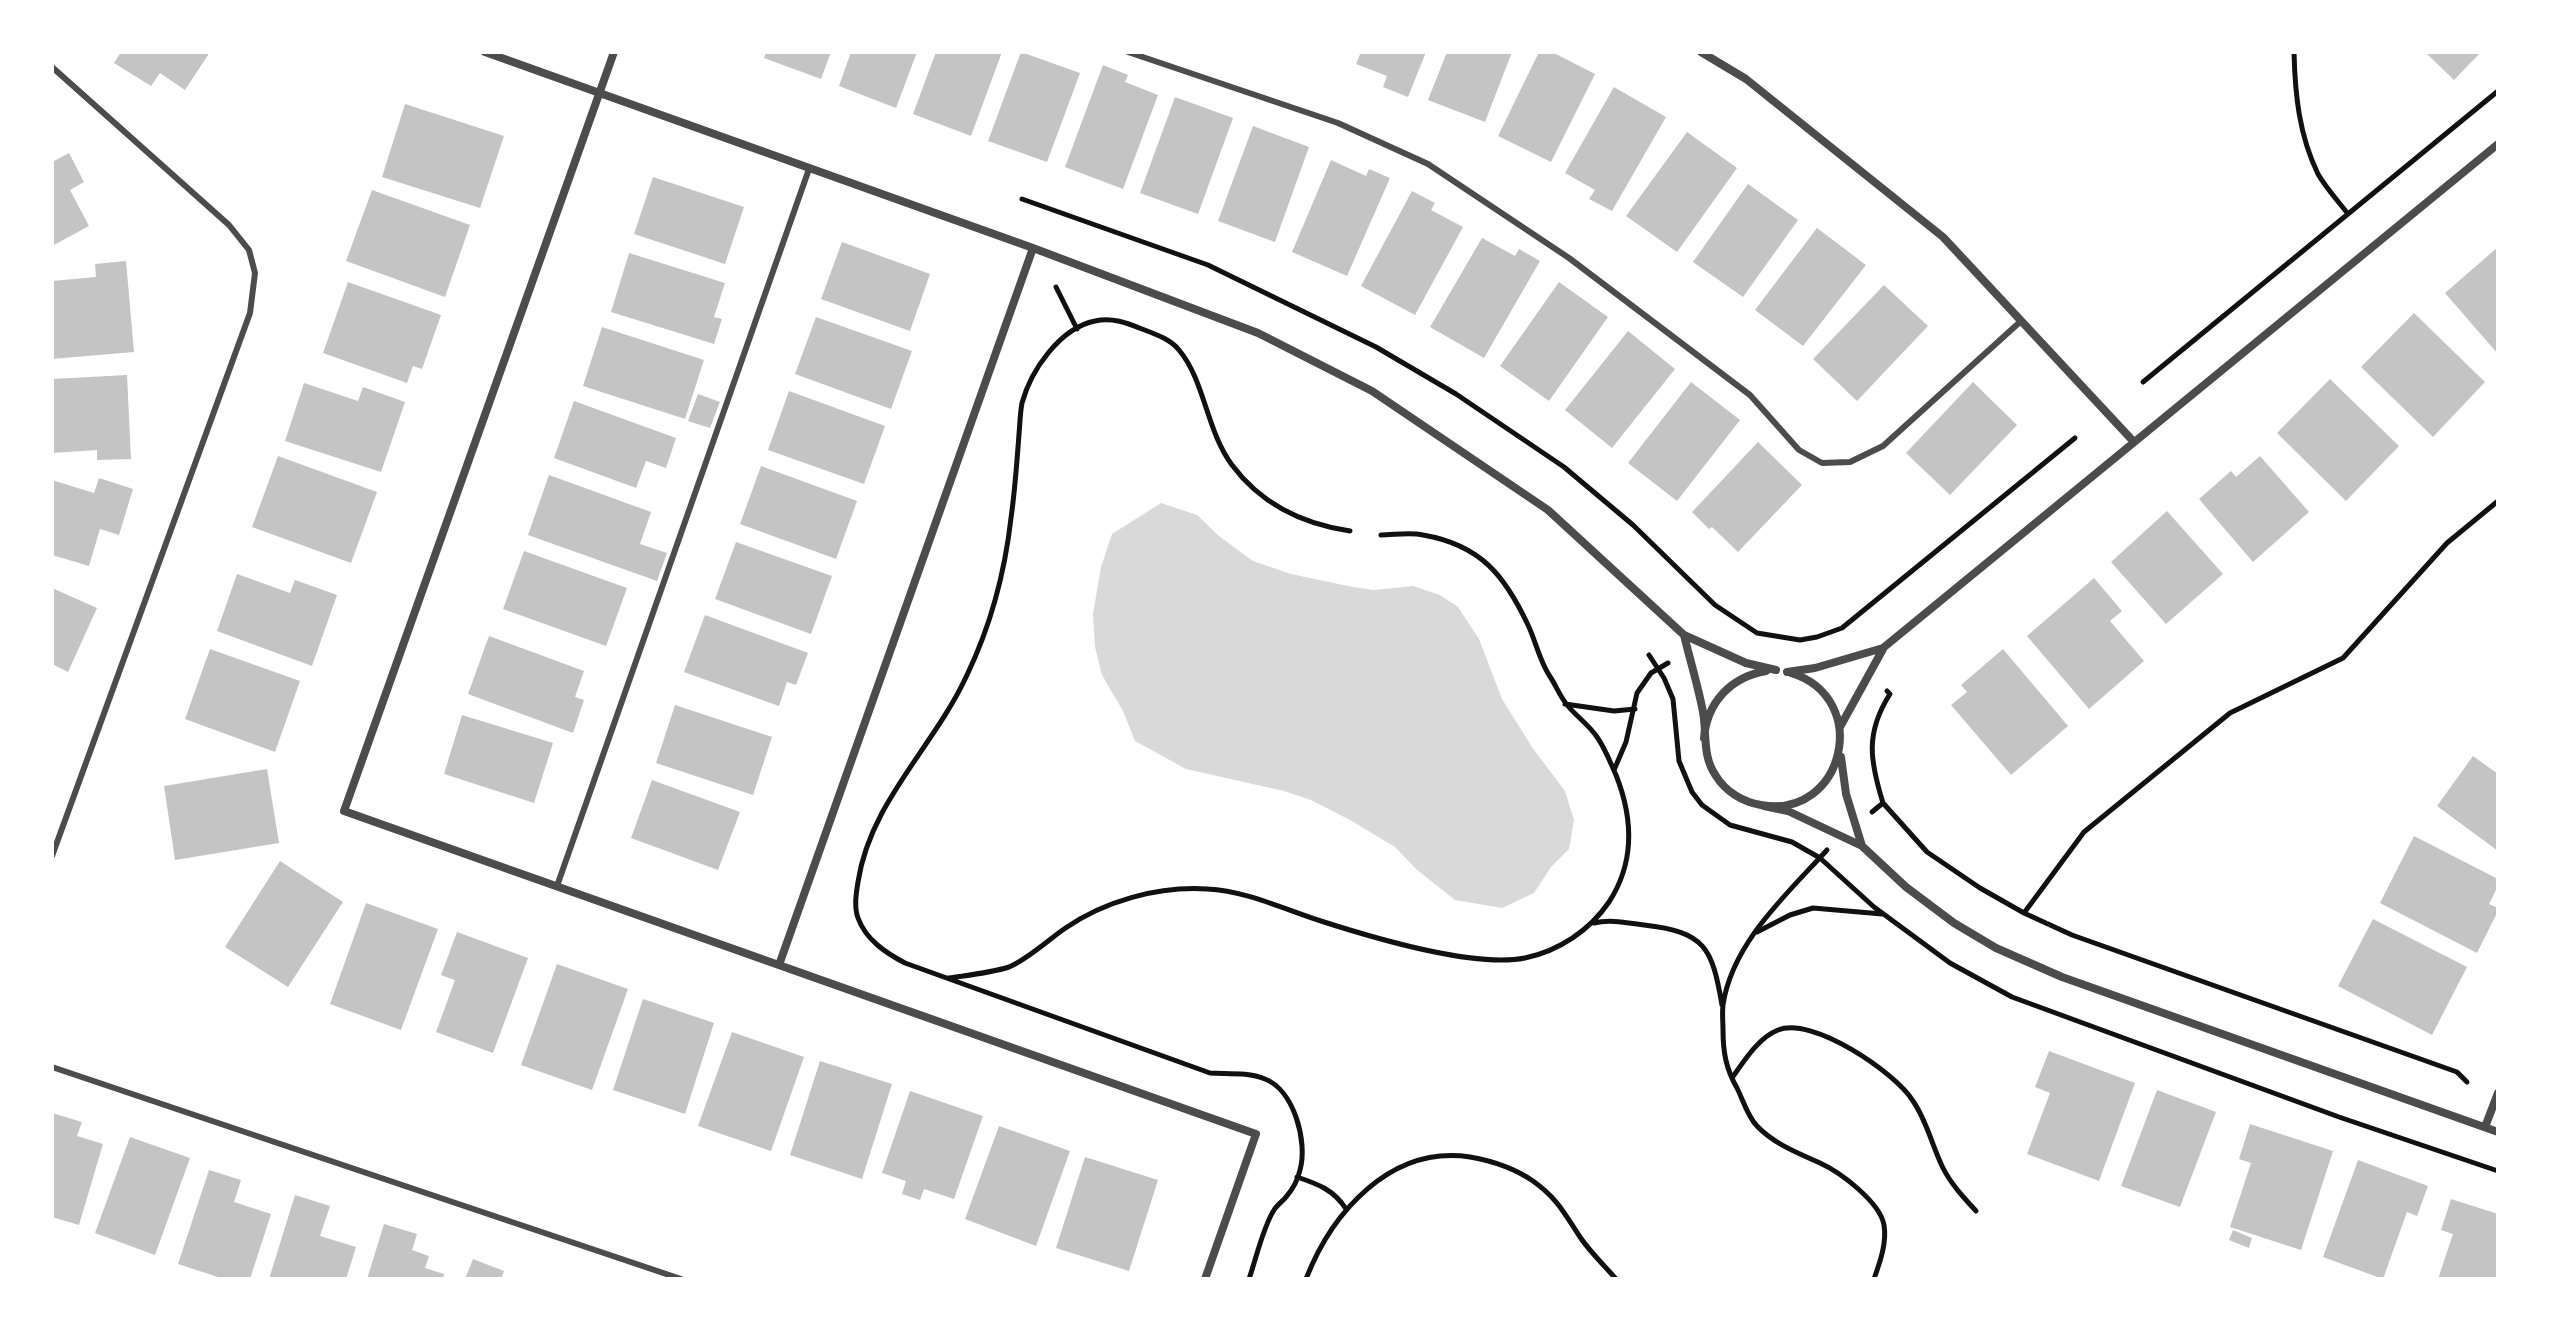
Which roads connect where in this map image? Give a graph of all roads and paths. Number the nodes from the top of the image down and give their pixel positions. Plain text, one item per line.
1 (485, 52) edge
2 (614, 52) edge
3 (1128, 52) edge
4 (1701, 52) edge
5 (2294, 52) edge
6 (52, 67) edge
7 (2498, 91) edge
8 (599, 94) junction
9 (2498, 144) edge
10 (809, 169) junction
11 (1022, 199) dead end
12 (2348, 214) junction
13 (1033, 248) junction
14 (1056, 287) dead end
15 (2021, 321) junction
16 (1077, 329) junction
17 (2143, 382) dead end
18 (2075, 438) dead end
19 (2134, 442) junction
20 (2498, 501) edge
21 (1350, 531) dead end
22 (1381, 535) dead end
23 (1684, 635) junction
24 (1883, 648) junction
25 (1668, 663) dead end
26 (1776, 670) junction
27 (1787, 672) junction
28 (1887, 691) dead end
29 (1565, 704) junction
30 (1635, 709) junction
31 (1840, 727) junction
32 (1704, 738) junction
33 (1841, 744) junction
34 (1614, 771) junction
35 (1883, 803) junction
36 (1764, 806) junction
37 (1872, 812) dead end
38 (1862, 846) junction
39 (1828, 849) dead end
40 (52, 856) edge
41 (557, 886) junction
42 (2024, 913) junction
43 (1883, 914) dead end
44 (1590, 925) junction
45 (1756, 933) junction
46 (779, 965) junction
47 (948, 979) junction
48 (1722, 1006) junction
49 (52, 1067) edge
50 (1731, 1078) junction
51 (2467, 1082) dead end
52 (2498, 1093) edge
53 (2485, 1127) junction
54 (2498, 1132) edge
55 (1297, 1177) junction
56 (1346, 1209) junction
57 (1976, 1211) dead end
58 (681, 1279) edge
59 (1205, 1279) edge
60 (1249, 1279) edge
61 (1306, 1279) edge
62 (1616, 1279) edge
63 (1874, 1279) edge

1 - 8 street
2 - 8 street
3 - 15 lane
4 - 15 street
5 - 12 path
6 - 40 lane
7 - 12 path
8 - 10 street
8 - 41 street
9 - 19 street
10 - 13 street
10 - 41 lane
11 - 18 path
12 - 17 path
13 - 23 street
13 - 46 street
14 - 16 path
15 - 19 street
16 - 21 path
16 - 47 path
19 - 24 street
20 - 42 path
22 - 29 path
23 - 26 street
23 - 32 street
24 - 27 street
24 - 31 street
25 - 30 path
26 - 27 street
26 - 32 street
27 - 31 street
28 - 35 path
29 - 30 path
29 - 34 path
30 - 34 path
31 - 33 street
32 - 36 street
33 - 36 street
33 - 38 street
34 - 44 path
35 - 37 path
35 - 42 path
36 - 38 street
38 - 53 street
39 - 45 path
41 - 46 street
42 - 51 path
43 - 45 path
44 - 47 path
44 - 48 path
45 - 48 path
46 - 59 street
47 - 55 path
48 - 50 path
49 - 58 lane
50 - 57 path
50 - 63 path
52 - 53 street
53 - 54 street
55 - 56 path
55 - 60 path
56 - 61 path
56 - 62 path

